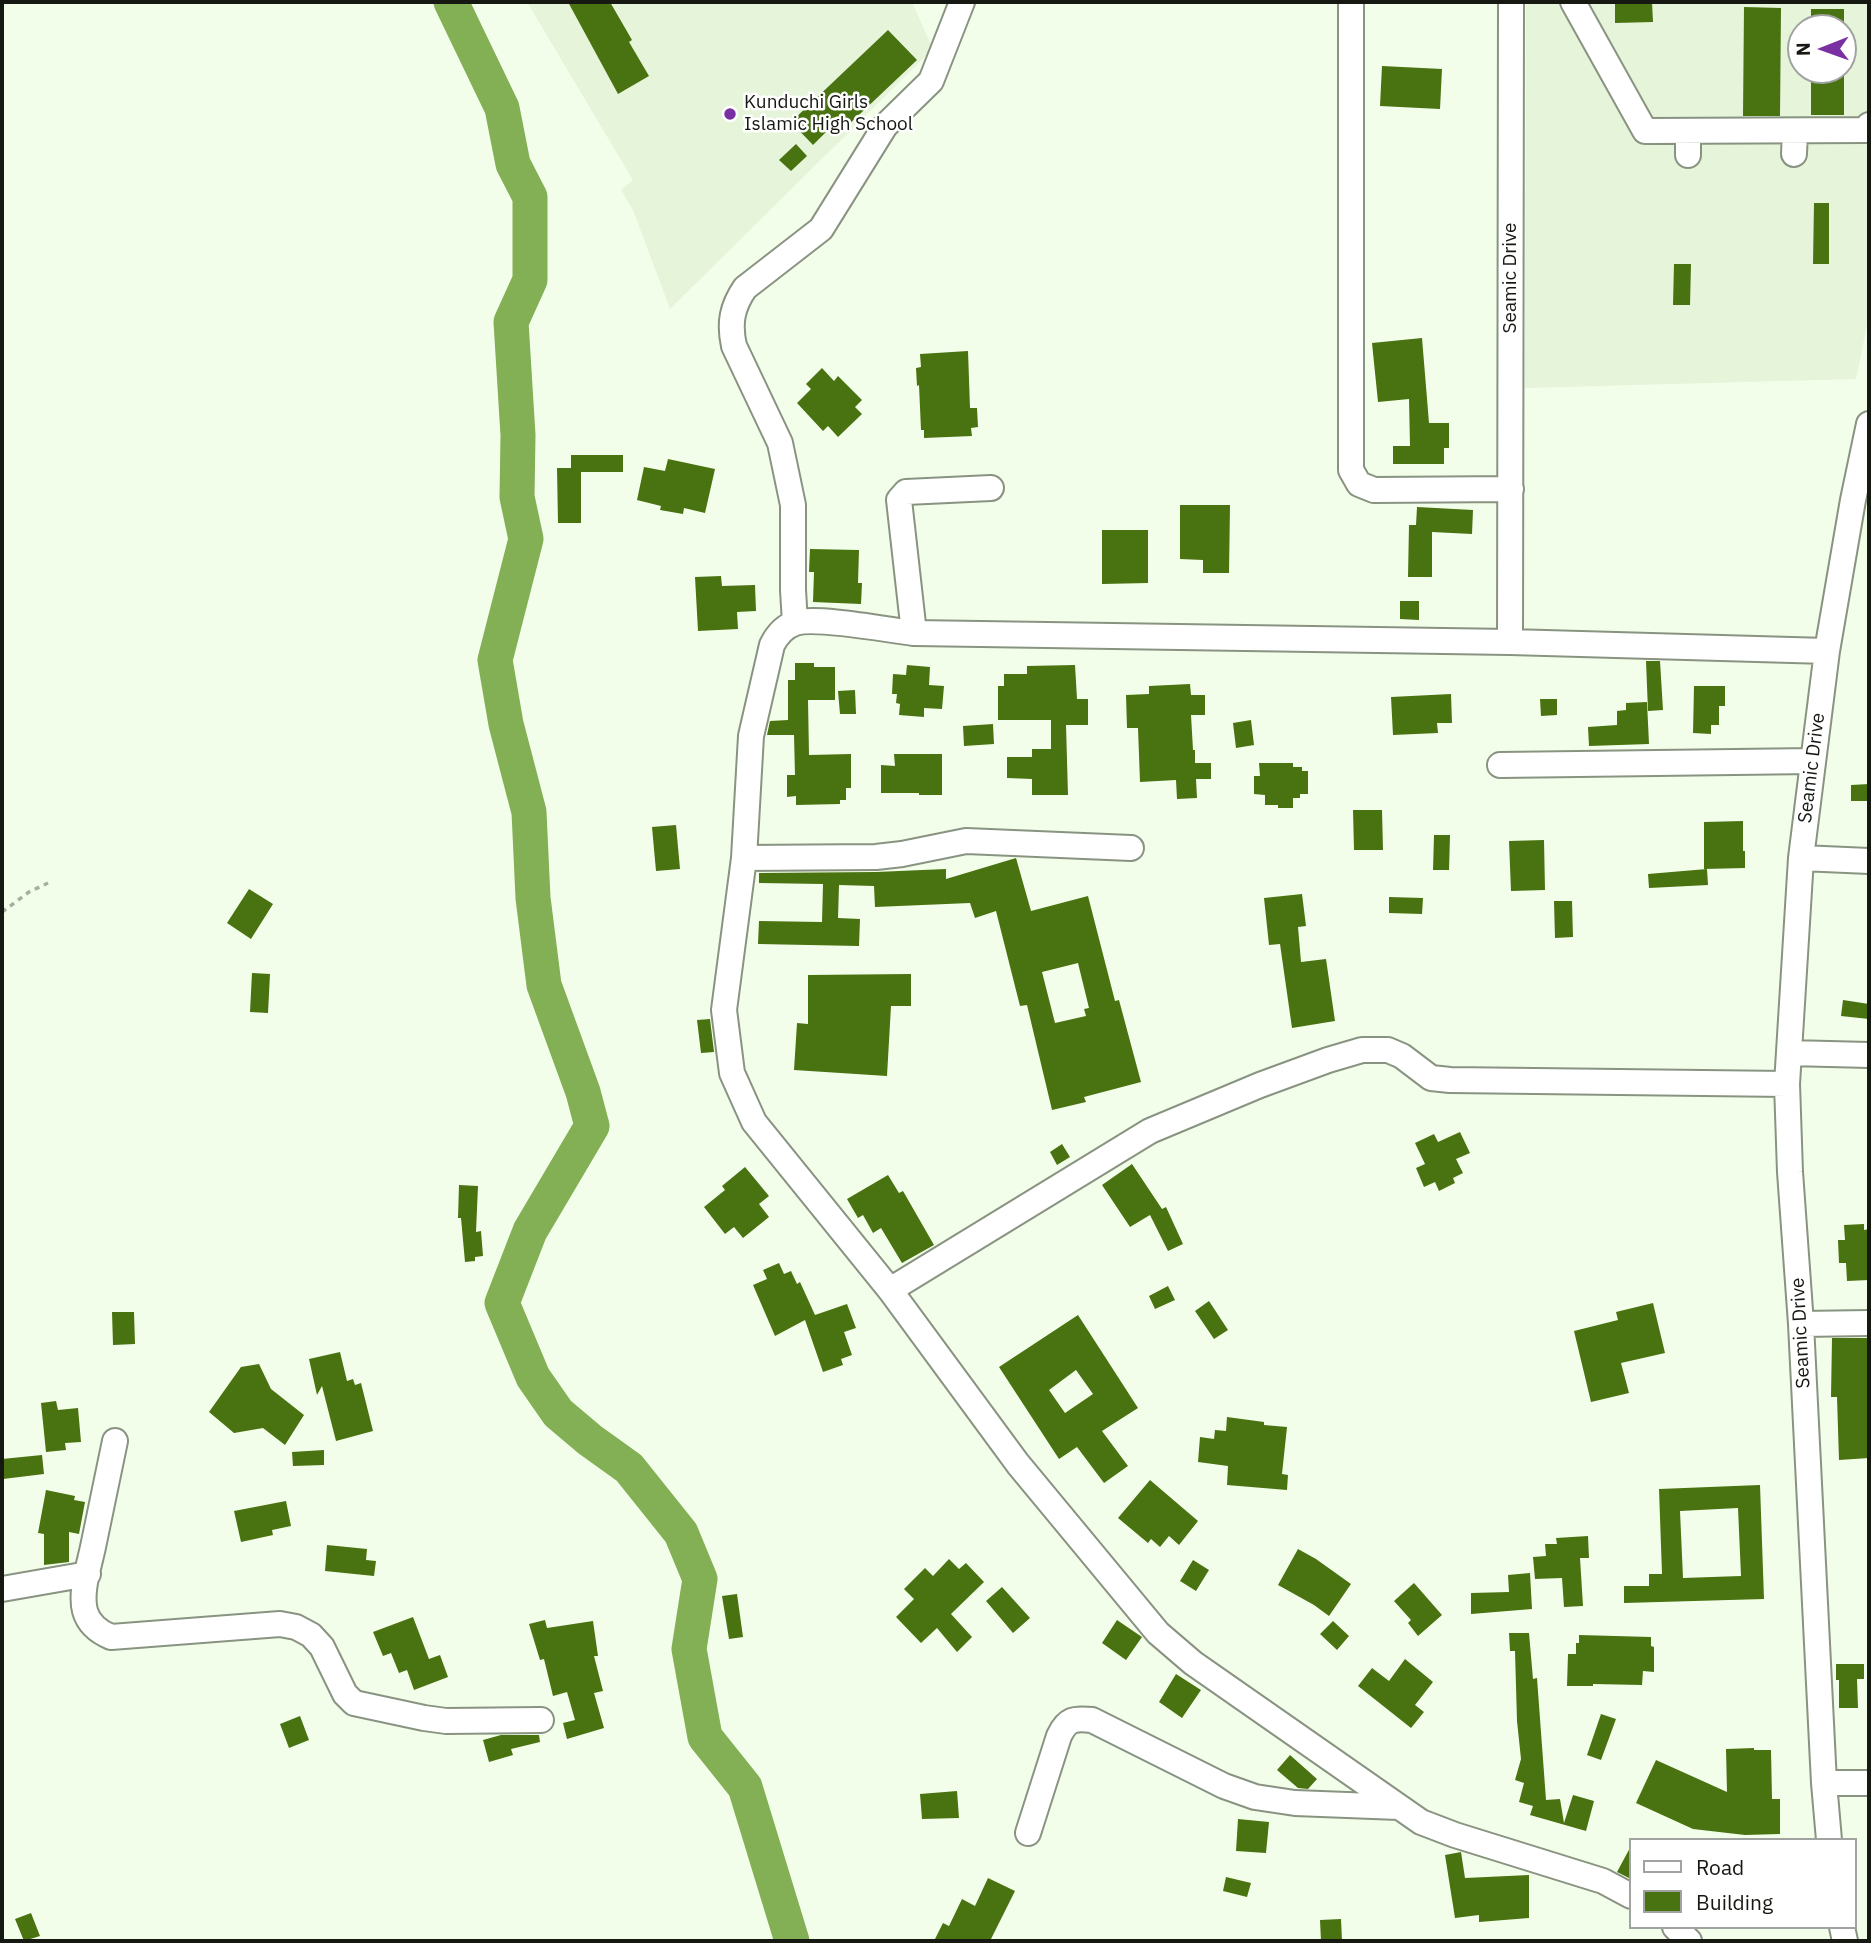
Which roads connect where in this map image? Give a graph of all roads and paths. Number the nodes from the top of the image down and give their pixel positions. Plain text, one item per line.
1 (962, 2) edge
2 (1351, 2) edge
3 (1510, 2) edge
4 (1573, 2) edge
5 (1869, 125) edge
6 (1869, 424) edge
7 (991, 488) dead end
8 (1511, 489) junction
9 (1861, 501) edge
10 (796, 623) junction
11 (914, 633) junction
12 (1510, 642) junction
13 (1827, 651) junction
14 (1813, 761) junction
15 (1500, 765) dead end
16 (1130, 848) dead end
17 (744, 858) junction
18 (1801, 858) junction
19 (1869, 861) edge
20 (48, 883) dead end
21 (2, 912) edge
22 (1789, 1054) junction
23 (1869, 1055) edge
24 (1787, 1084) junction
25 (890, 1290) junction
26 (1869, 1323) edge
27 (1801, 1324) junction
28 (115, 1441) dead end
29 (88, 1574) junction
30 (2, 1589) edge
31 (541, 1720) dead end
32 (1824, 1783) junction
33 (1869, 1783) edge
34 (1399, 1807) junction
35 (1028, 1833) dead end
36 (1829, 1838) edge
37 (1630, 1895) edge

1 - 10 street
2 - 8 street
3 - 8 street, Seamic Drive
4 - 5 street
6 - 9 street, Seamic Drive
7 - 11 street
8 - 12 street, Seamic Drive
9 - 13 street, Seamic Drive
10 - 11 street
10 - 17 street
11 - 12 street
12 - 13 street
13 - 14 street, Seamic Drive
14 - 15 street
14 - 18 street, Seamic Drive
16 - 17 street
17 - 25 street
18 - 19 street
18 - 22 street, Seamic Drive
20 - 21 path
22 - 23 street
22 - 24 street, Seamic Drive
24 - 25 street
24 - 27 street, Seamic Drive
25 - 34 street
26 - 27 street
27 - 32 street, Seamic Drive
28 - 29 street
29 - 30 street
29 - 31 street
32 - 33 street
32 - 36 street, Seamic Drive
34 - 35 street
34 - 37 street

